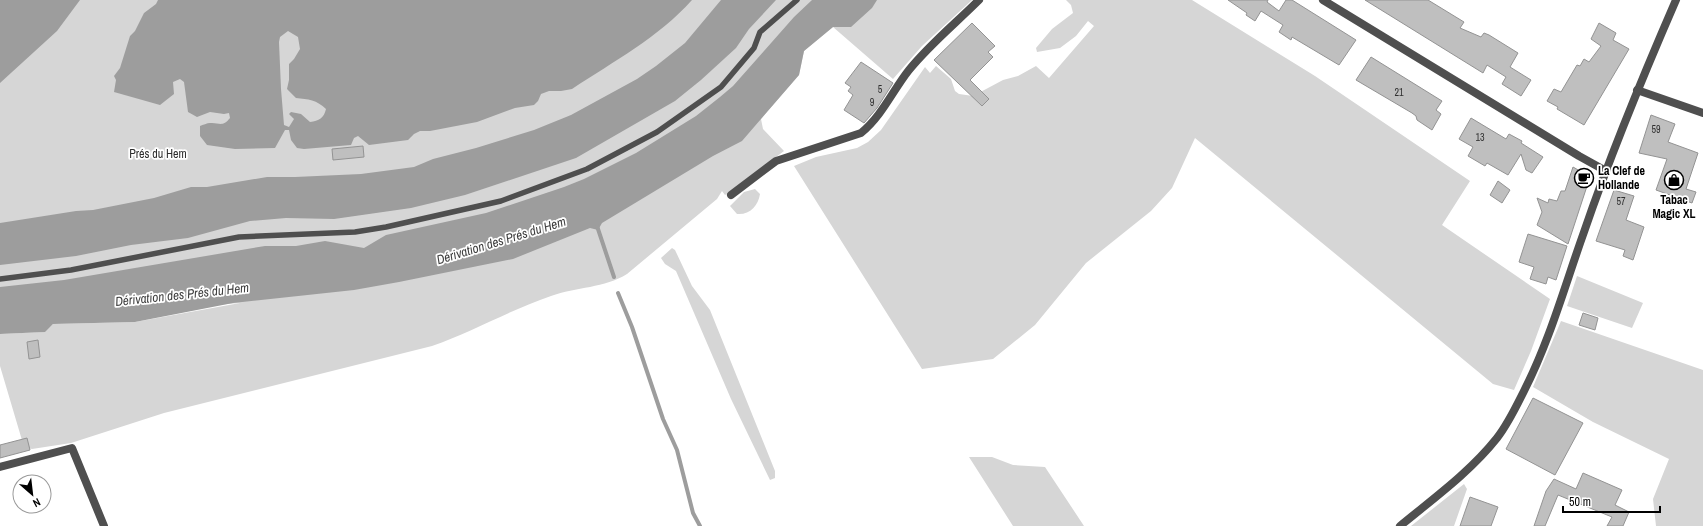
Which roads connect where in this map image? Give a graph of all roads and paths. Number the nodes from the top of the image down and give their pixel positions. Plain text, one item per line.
1 (797, 0) edge
2 (979, 0) edge
3 (1323, 0) edge
4 (1676, 0) edge
5 (1637, 90) junction
6 (1703, 113) edge
7 (1606, 171) junction
8 (731, 195) dead end
9 (0, 279) edge
10 (0, 467) edge
11 (104, 526) edge
12 (1400, 526) edge

1 - 9 lane
2 - 8 street
3 - 7 street
4 - 5 street
5 - 6 street
5 - 7 street
7 - 12 street
10 - 11 street

